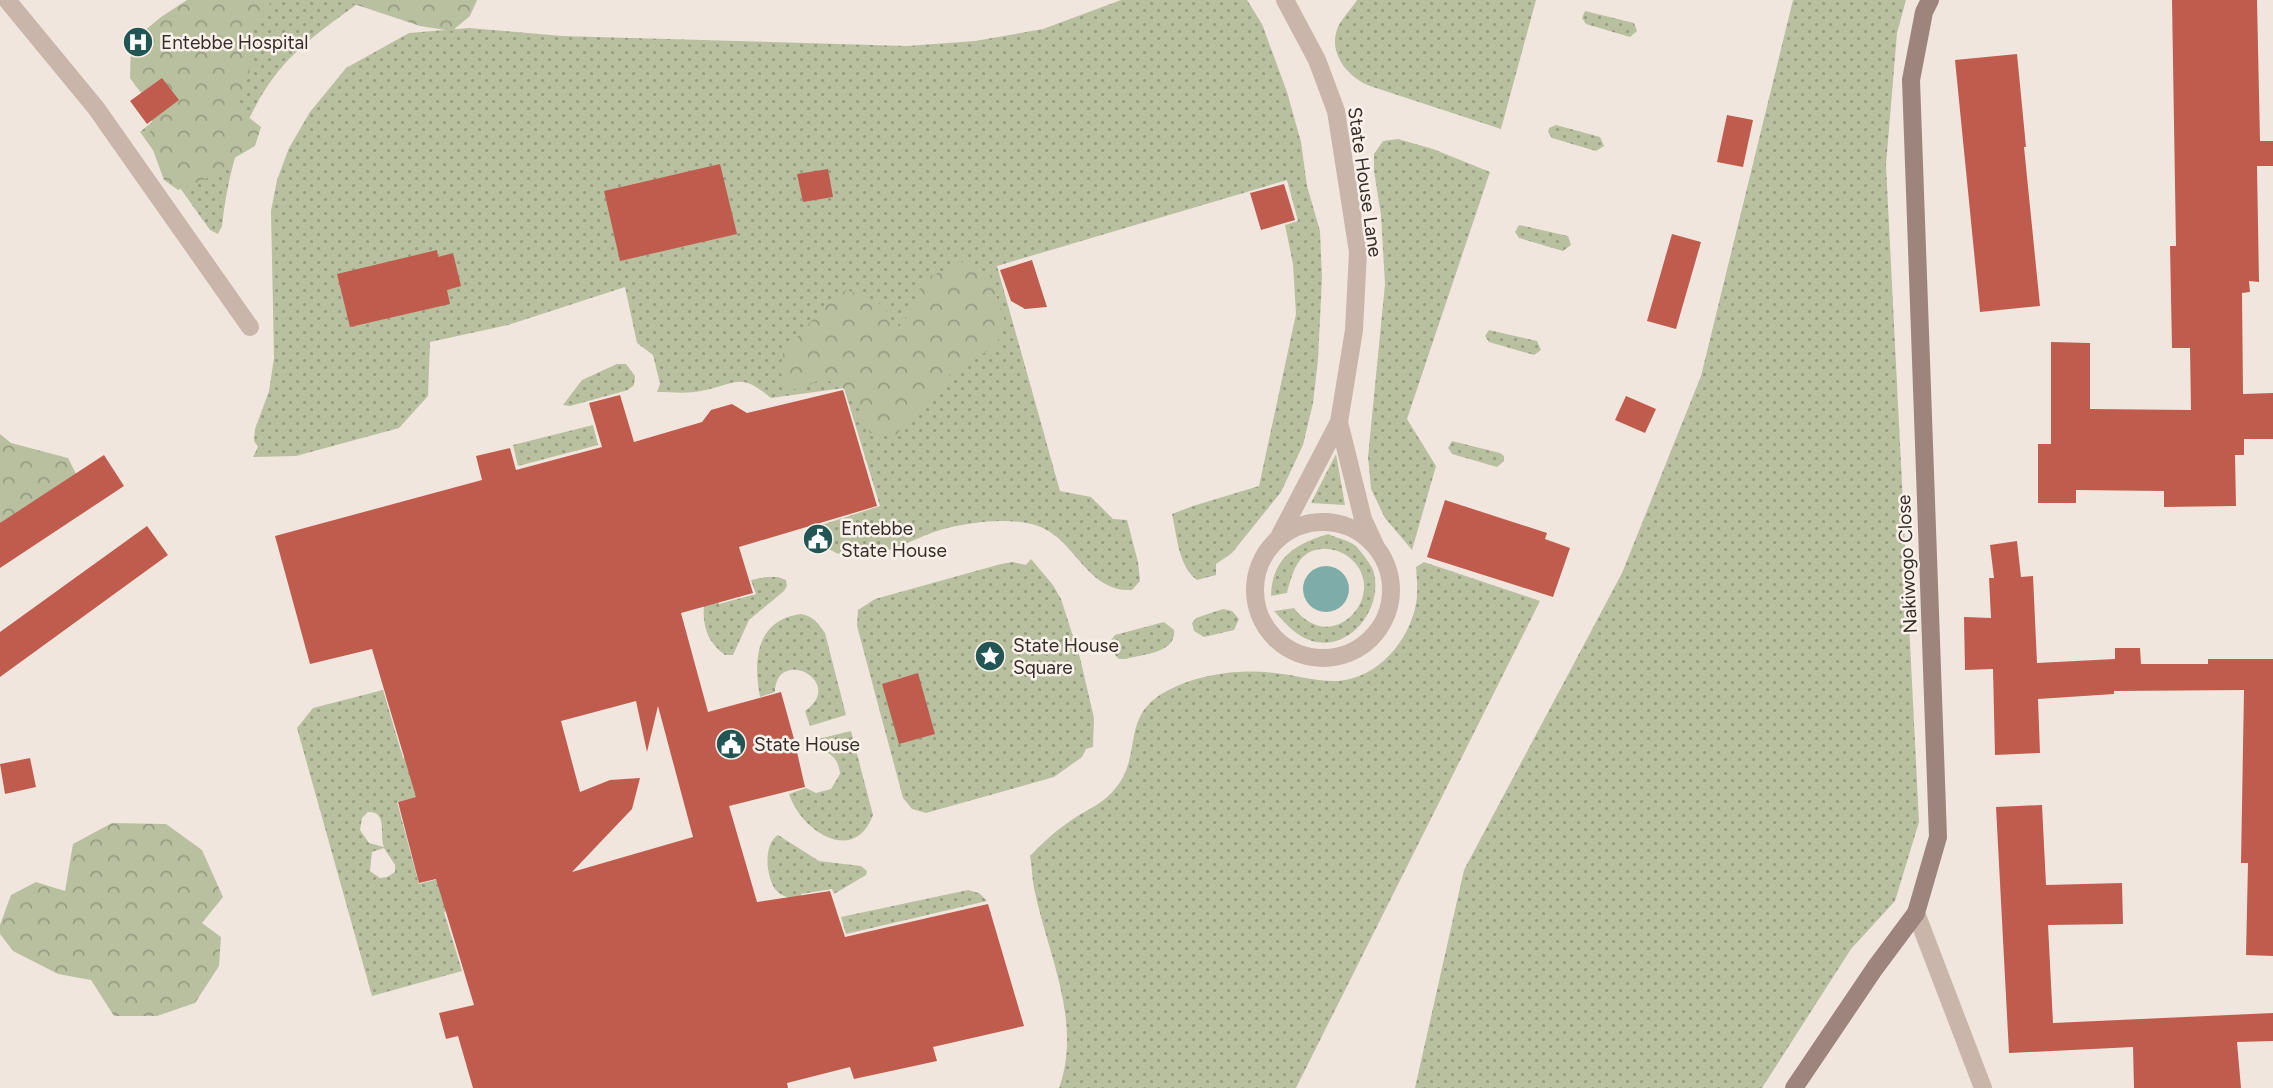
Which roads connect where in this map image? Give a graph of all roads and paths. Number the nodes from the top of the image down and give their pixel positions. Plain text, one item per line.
1 (7, 0) edge
2 (1286, 0) edge
3 (1930, 0) edge
4 (250, 327) dead end
5 (1339, 422) junction
6 (1280, 535) junction
7 (1376, 545) junction
8 (1916, 913) junction
9 (1794, 1088) edge
10 (1983, 1088) edge

1 - 4 street
2 - 5 street, State House Lane
3 - 8 street, Nakiwogo Close
5 - 6 street
5 - 7 street
6 - 7 street
6 - 7 street
8 - 9 street, Nakiwogo Close
8 - 10 street

